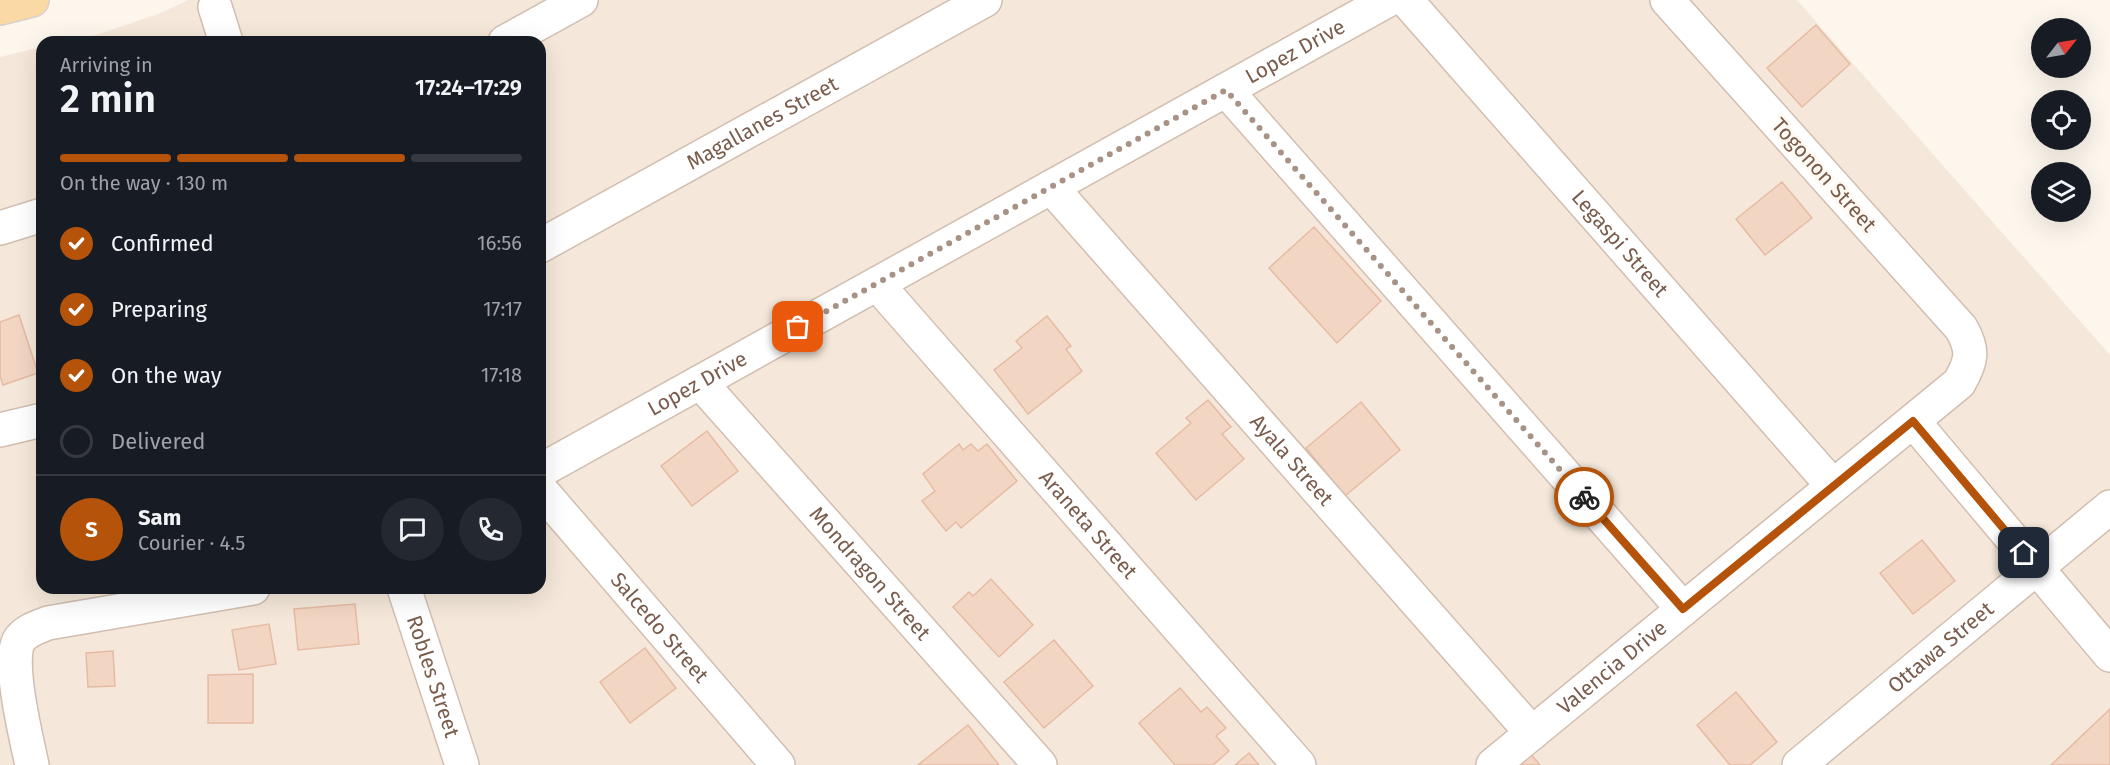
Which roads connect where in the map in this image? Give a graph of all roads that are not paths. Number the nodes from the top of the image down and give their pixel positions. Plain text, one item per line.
1 (32, 0) edge
2 (581, 0) edge
3 (985, 0) edge
4 (1388, 0) edge
5 (1406, 0) edge
6 (1667, 0) edge
7 (0, 8) edge
8 (215, 8) dead end
9 (224, 36) edge
10 (516, 36) edge
11 (1226, 90) junction
12 (1051, 187) junction
13 (36, 217) edge
14 (0, 228) edge
15 (546, 243) edge
16 (878, 284) junction
17 (1971, 356) joint
18 (700, 382) junction
19 (36, 421) edge
20 (1913, 421) junction
21 (0, 430) edge
22 (546, 468) edge
23 (1833, 486) junction
24 (546, 496) edge
25 (2110, 507) edge
26 (2037, 568) junction
27 (218, 594) edge
28 (406, 594) edge
29 (1683, 609) junction
30 (2110, 655) edge
31 (1532, 733) junction
32 (1805, 763) edge
33 (32, 765) edge
34 (462, 765) edge
35 (778, 765) edge
36 (1040, 765) edge
37 (1299, 765) edge
38 (1493, 765) edge

1 - 7 main road
2 - 10 street
3 - 15 street, Magallanes Street
4 - 11 street, Lopez Drive
5 - 23 street, Legaspi Street
6 - 17 street, Togonon Street
8 - 9 street
11 - 12 street, Lopez Drive
11 - 29 street
12 - 16 street, Lopez Drive
12 - 31 street, Ayala Street
13 - 14 street
16 - 18 street, Lopez Drive
16 - 37 street, Araneta Street
17 - 20 street, Valencia Drive
18 - 22 street, Lopez Drive
18 - 36 street, Mondragon Street
19 - 21 street
20 - 23 street, Valencia Drive
20 - 26 street
23 - 29 street, Valencia Drive
24 - 35 street, Salcedo Street
25 - 26 street, Ottawa Street
26 - 30 street
26 - 32 street, Ottawa Street
27 - 33 street
28 - 34 street, Robles Street
29 - 31 street, Valencia Drive
31 - 38 street, Valencia Drive

